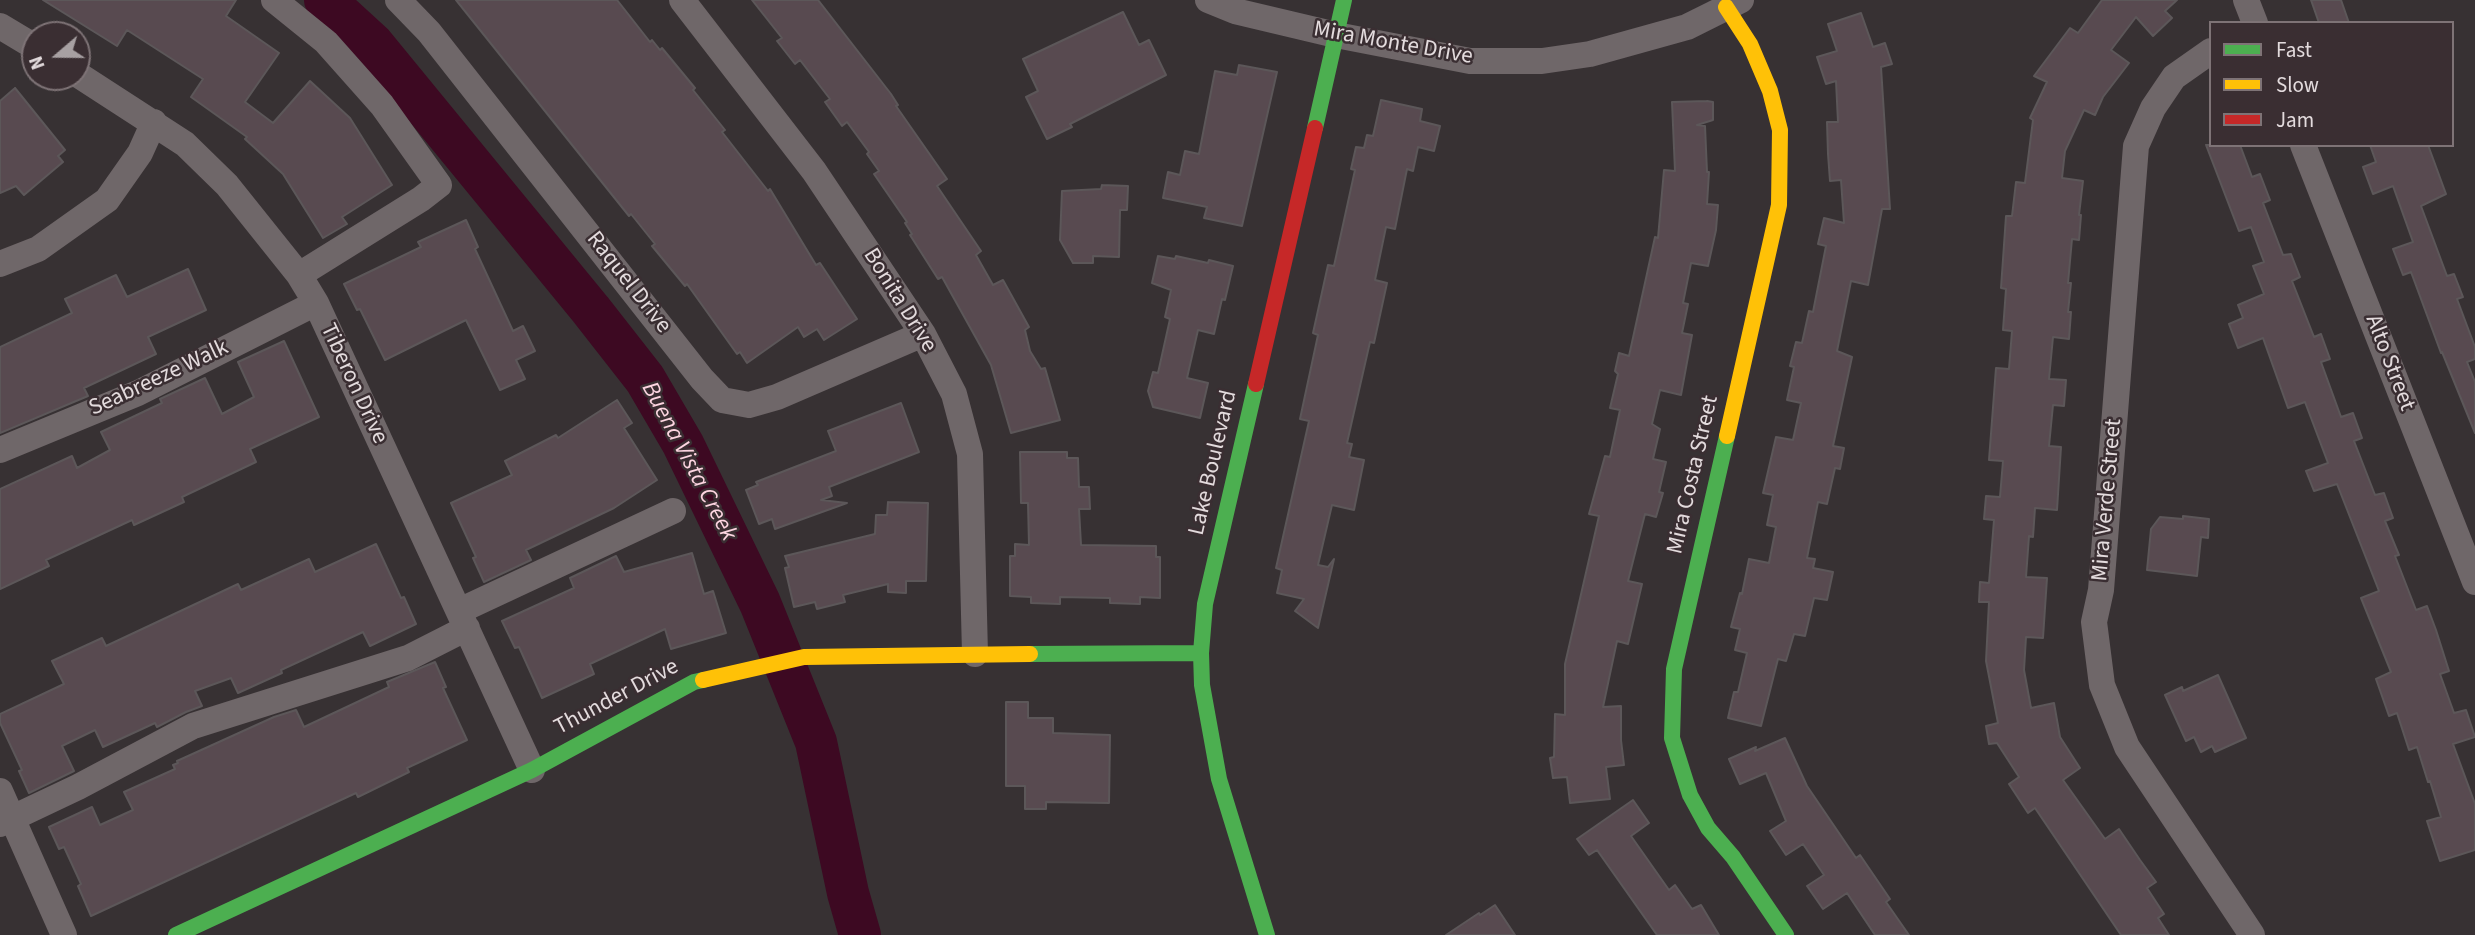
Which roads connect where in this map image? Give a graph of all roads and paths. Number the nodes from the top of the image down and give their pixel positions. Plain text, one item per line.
1 (274, 0) edge
2 (398, 0) edge
3 (682, 0) edge
4 (1208, 0) edge
5 (1344, 0) edge
6 (1733, 4) edge
7 (1336, 35) junction
8 (2209, 52) edge
9 (91, 83) edge
10 (154, 122) junction
11 (2304, 147) edge
12 (0, 264) edge
13 (299, 275) junction
14 (316, 303) junction
15 (923, 334) junction
16 (0, 450) edge
17 (673, 511) dead end
18 (2475, 582) edge
19 (463, 620) junction
20 (1201, 653) junction
21 (975, 654) junction
22 (533, 769) junction
23 (0, 791) edge
24 (6, 821) edge
25 (64, 935) edge
26 (176, 935) edge
27 (1267, 935) edge
28 (1786, 935) edge
29 (2252, 935) edge

1 - 13 street
2 - 15 street, Raquel Drive
3 - 15 street, Bonita Drive
4 - 7 street, Mira Monte Drive
5 - 7 street, Lake Boulevard
6 - 7 street, Mira Monte Drive
6 - 28 street, Mira Costa Street
7 - 20 street, Lake Boulevard
8 - 29 street, Mira Verde Street
9 - 10 street, Tiberon Drive
10 - 12 street
10 - 13 street, Tiberon Drive
11 - 18 street, Alto Street
13 - 14 street, Tiberon Drive
14 - 16 street, Seabreeze Walk
14 - 19 street, Tiberon Drive
15 - 21 street, Bonita Drive
17 - 19 street
19 - 22 street, Tiberon Drive
19 - 24 street
20 - 21 street, Thunder Drive
20 - 27 street, Lake Boulevard
21 - 22 street, Thunder Drive
22 - 26 street, Thunder Drive
23 - 24 street
24 - 25 street

